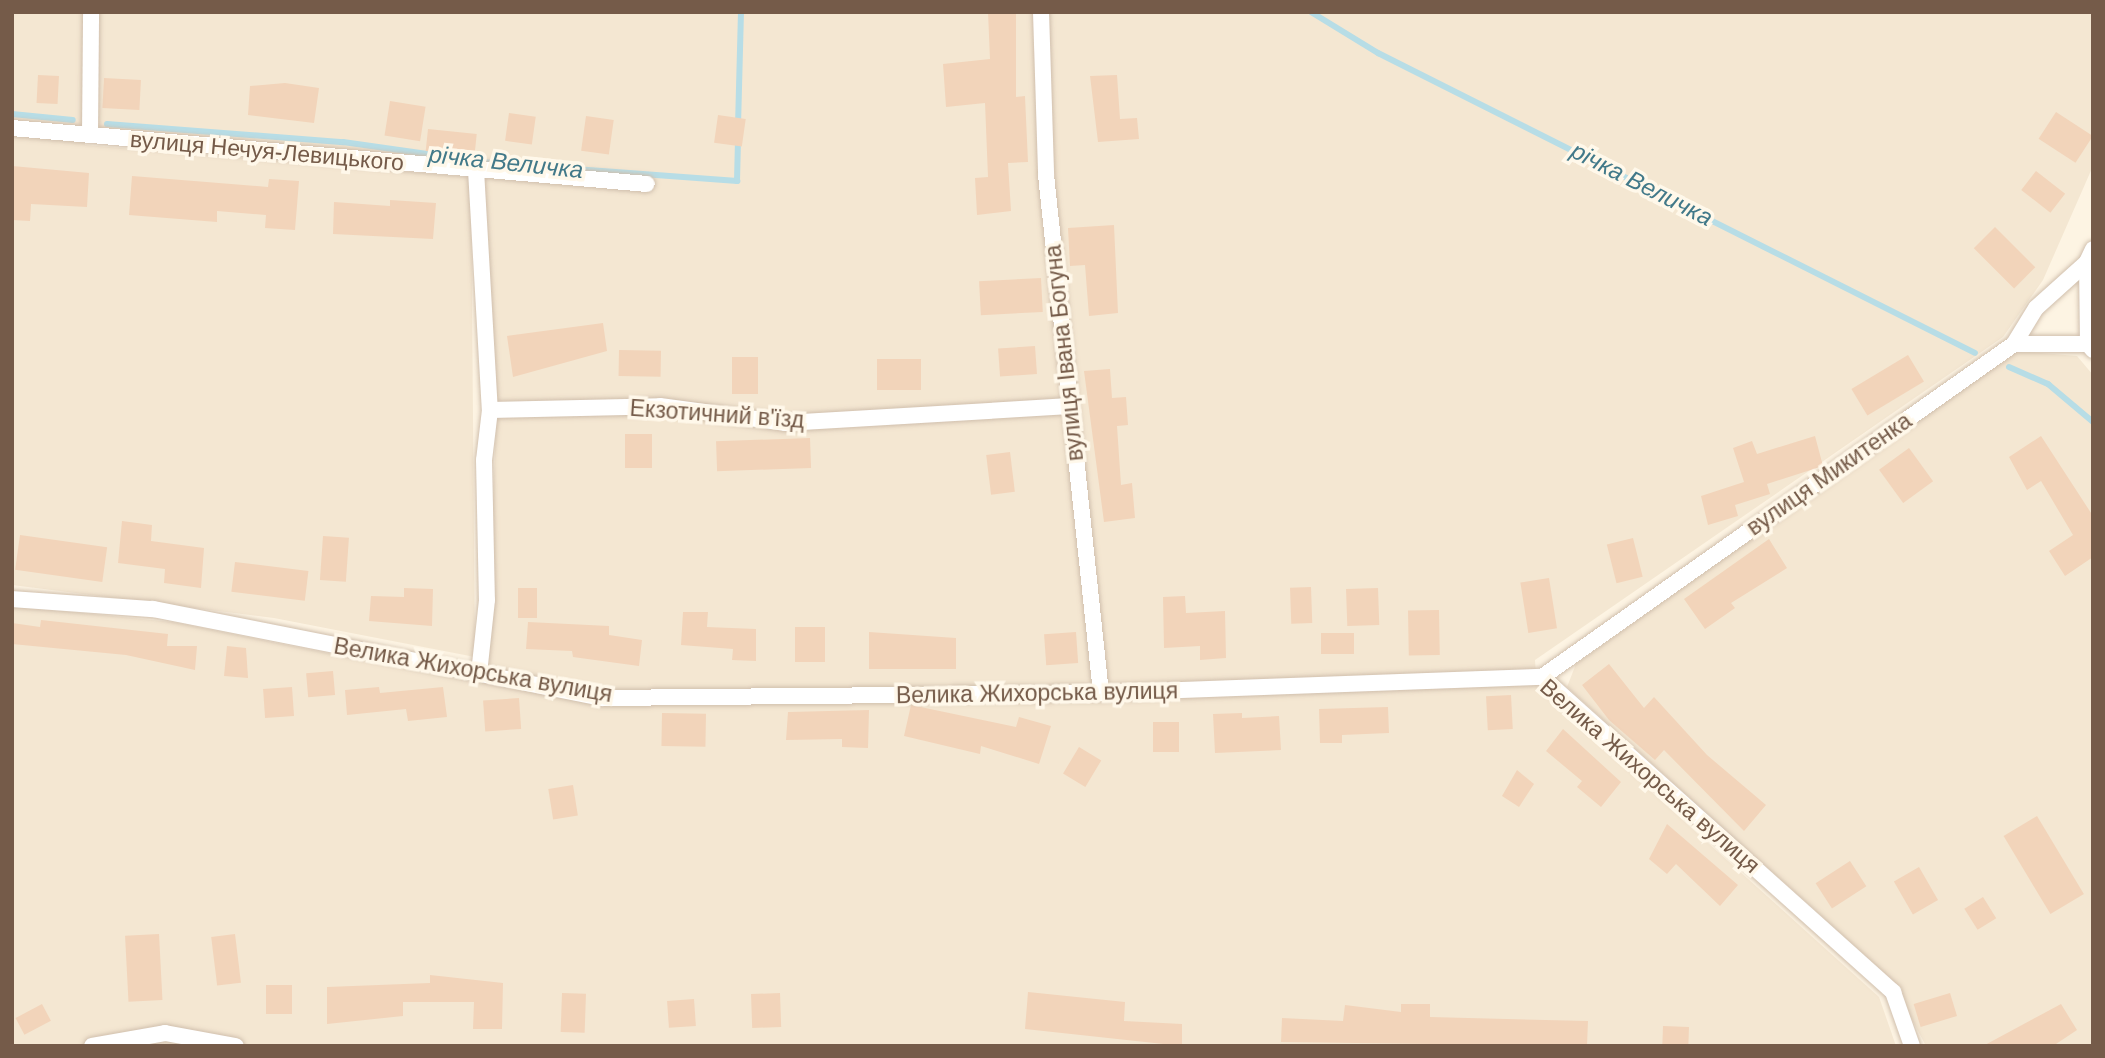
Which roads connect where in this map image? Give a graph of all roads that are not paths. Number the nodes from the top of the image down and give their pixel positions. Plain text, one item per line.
1 (91, 12) edge
2 (1041, 12) edge
3 (12, 128) edge
4 (90, 135) junction
5 (476, 170) junction
6 (647, 184) dead end
7 (2090, 256) edge
8 (2014, 344) junction
9 (2091, 347) edge
10 (1069, 406) junction
11 (491, 410) junction
12 (12, 599) edge
13 (479, 674) junction
14 (1542, 677) junction
15 (1101, 693) junction
16 (92, 1046) edge
17 (236, 1046) edge
18 (1912, 1046) edge

1 - 4 street
2 - 10 street, вулиця Івана Богуна
3 - 4 street, вулиця Нечуя-Левицького
4 - 5 street, вулиця Нечуя-Левицького
5 - 6 street, вулиця Нечуя-Левицького
5 - 11 street
7 - 8 street, вулиця Микитенка
7 - 9 street
8 - 9 street
8 - 14 street, вулиця Микитенка
10 - 11 street, Екзотичний в'їзд
10 - 15 street, вулиця Івана Богуна
11 - 13 street
12 - 13 street, Велика Жихорська вулиця
13 - 15 street, Велика Жихорська вулиця
14 - 15 street, Велика Жихорська вулиця
14 - 18 street, Велика Жихорська вулиця
16 - 17 street

